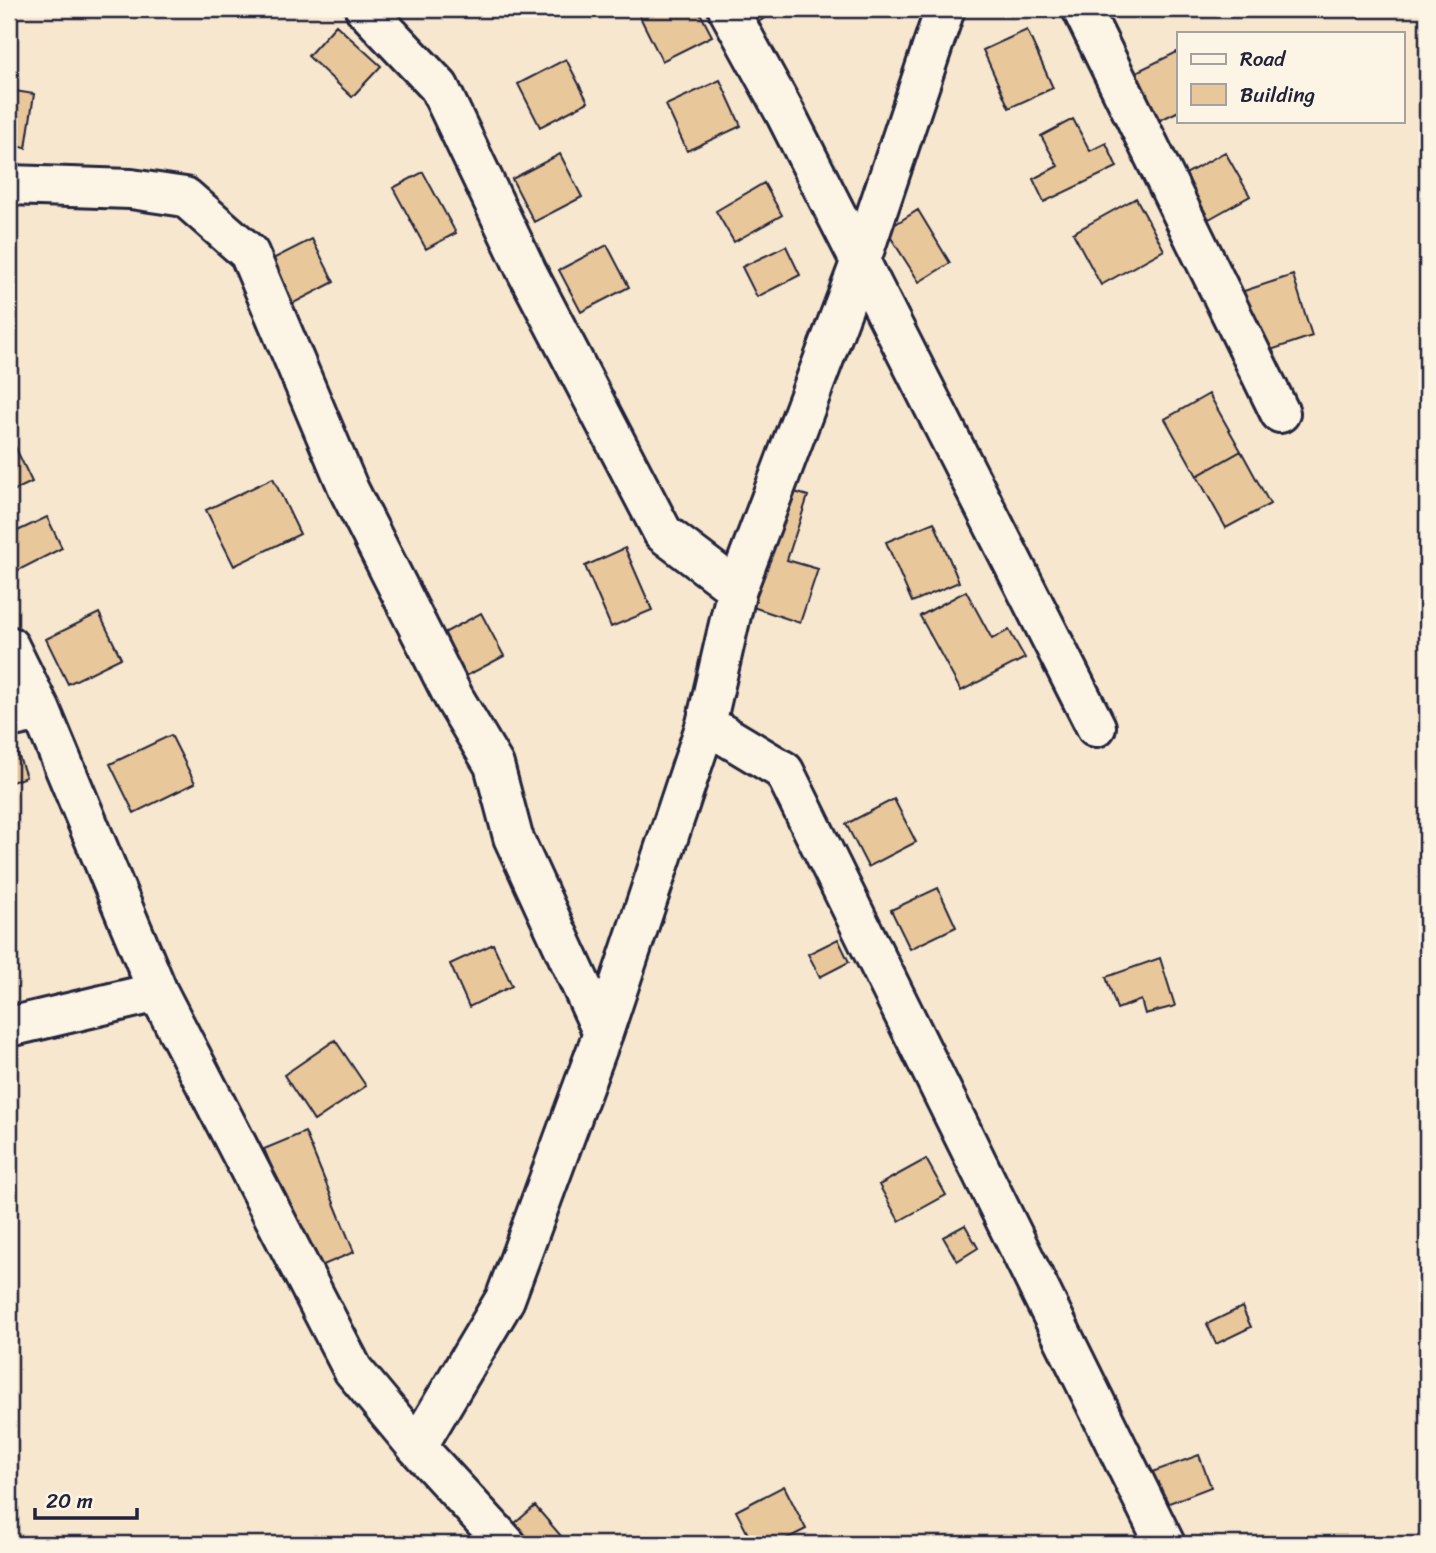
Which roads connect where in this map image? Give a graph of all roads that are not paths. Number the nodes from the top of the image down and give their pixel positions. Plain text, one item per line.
1 (365, 9) edge
2 (727, 9) edge
3 (945, 9) edge
4 (1082, 9) edge
5 (9, 185) edge
6 (860, 262) junction
7 (1280, 413) dead end
8 (737, 589) junction
9 (9, 646) edge
10 (25, 714) edge
11 (706, 724) junction
12 (1096, 727) dead end
13 (158, 992) junction
14 (9, 1027) edge
15 (603, 1033) junction
16 (417, 1447) junction
17 (506, 1544) edge
18 (1165, 1544) edge

1 - 8 street
2 - 6 street
3 - 6 street
4 - 7 street
5 - 15 street
6 - 8 street
6 - 12 street
8 - 11 street
9 - 10 street
10 - 13 street
11 - 15 street
11 - 18 street
13 - 14 street
13 - 16 street
15 - 16 street
16 - 17 street

